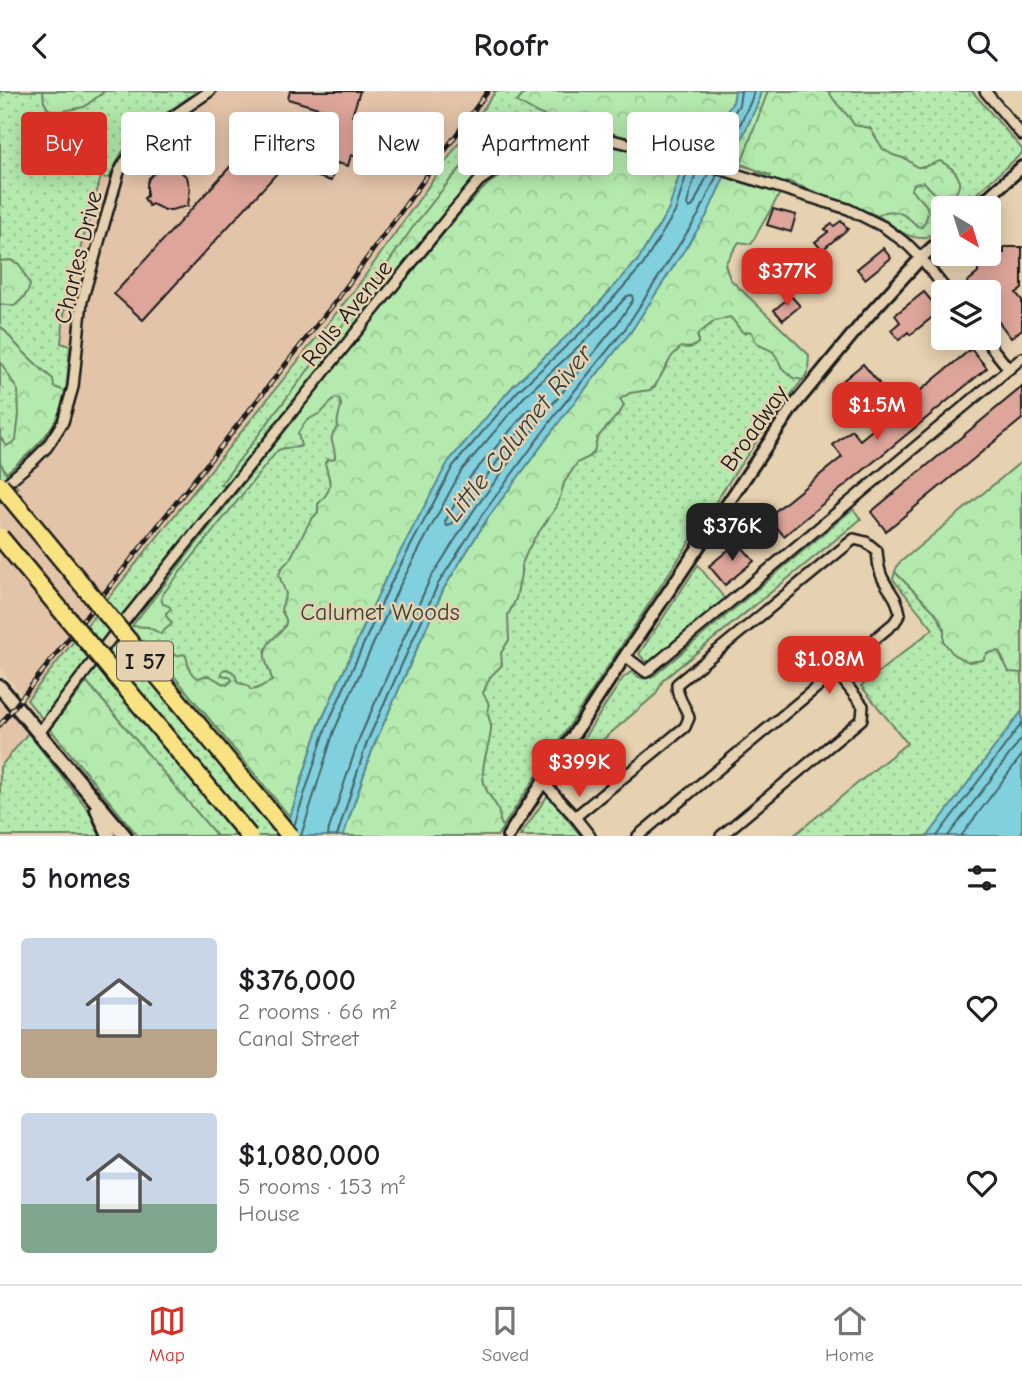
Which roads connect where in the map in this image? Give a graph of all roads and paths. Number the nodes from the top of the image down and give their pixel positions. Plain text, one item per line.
1 (210, 91) edge
2 (985, 91) edge
3 (1022, 135) edge
4 (1022, 167) edge
5 (989, 196) edge
6 (931, 249) edge
7 (921, 258) junction
8 (938, 280) edge
9 (994, 350) edge
10 (1022, 358) edge
11 (1009, 369) junction
12 (0, 487) edge
13 (0, 537) edge
14 (625, 656) junction
15 (836, 671) junction
16 (0, 687) edge
17 (38, 733) junction
18 (543, 782) junction
19 (89, 793) junction
20 (575, 817) junction
21 (109, 836) edge
22 (125, 836) edge
23 (250, 836) edge
24 (290, 836) edge
25 (508, 836) edge
26 (590, 836) edge
27 (638, 836) edge
28 (721, 836) edge

1 - 12 street, Charles Drive
2 - 3 street
4 - 5 street
6 - 7 street, Broadway
7 - 8 street, Rolls Avenue
7 - 14 street, Broadway
7 - 17 street, Rolls Avenue
9 - 11 street
10 - 11 street
11 - 14 street
12 - 24 highway, I 57, bridge
13 - 23 highway, I 57, bridge
14 - 18 street, Broadway
15 - 20 street
15 - 27 street
15 - 28 street
16 - 17 main road
17 - 19 main road
18 - 20 street
18 - 25 street, Broadway
19 - 21 main road
19 - 22 main road
20 - 26 street

